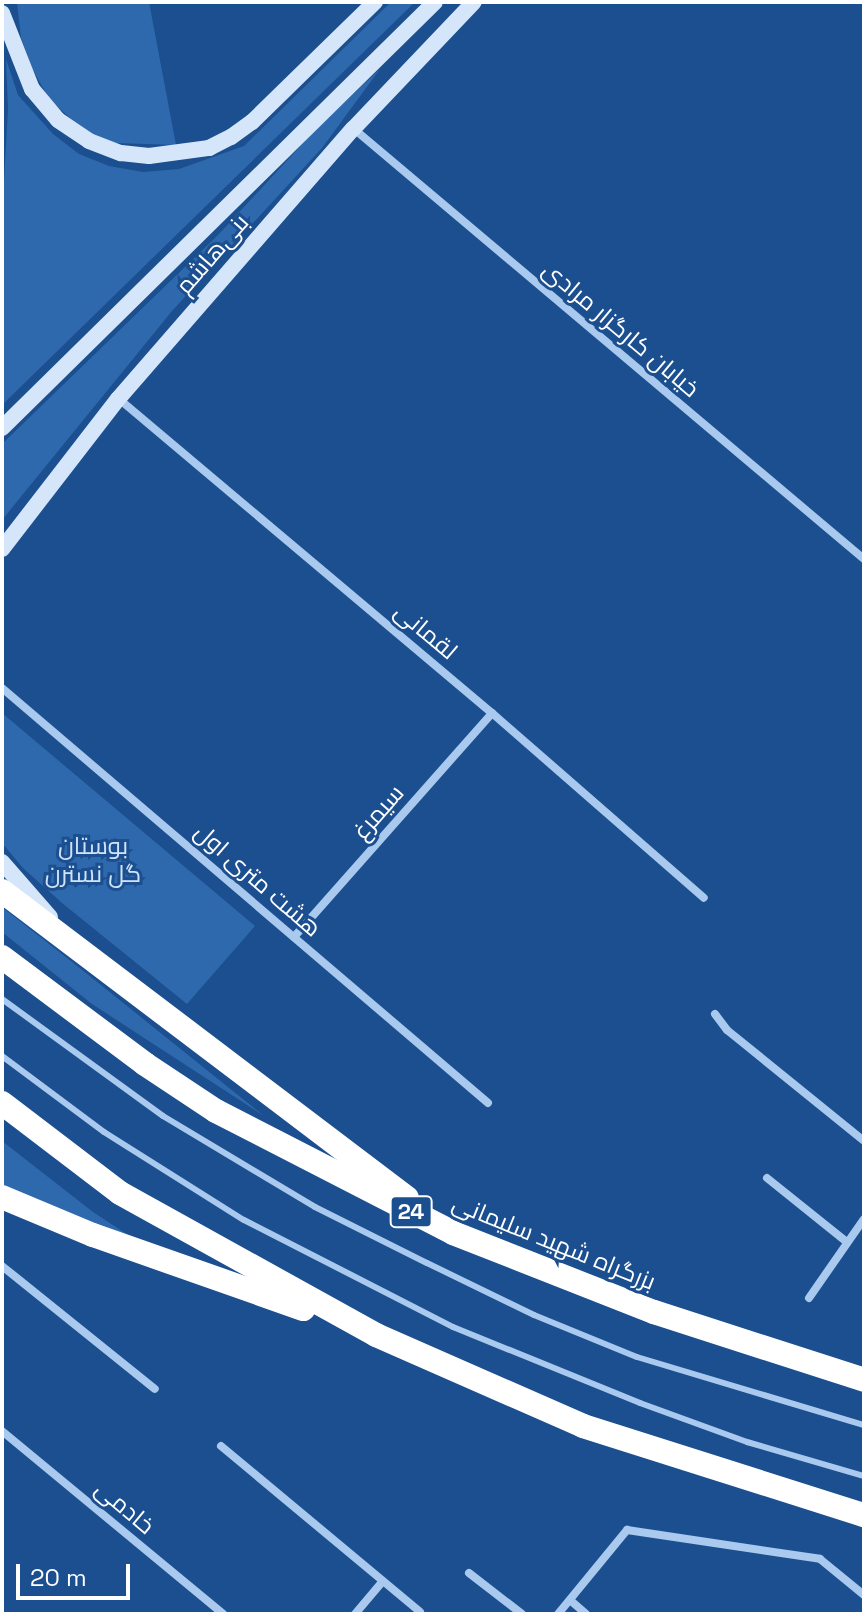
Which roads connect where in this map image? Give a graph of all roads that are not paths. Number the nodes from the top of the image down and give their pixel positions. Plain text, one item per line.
1 (375, 2) edge
2 (435, 2) edge
3 (474, 2) edge
4 (2, 13) edge
5 (353, 129) junction
6 (118, 399) junction
7 (2, 428) edge
8 (2, 549) edge
9 (864, 559) edge
10 (2, 688) edge
11 (492, 713) junction
12 (2, 862) edge
13 (2, 891) edge
14 (704, 898) dead end
15 (294, 937) junction
16 (84, 953) junction
17 (2, 957) edge
18 (2, 999) edge
19 (715, 1014) dead end
20 (2, 1056) edge
21 (2, 1103) edge
22 (488, 1103) dead end
23 (864, 1141) edge
24 (767, 1178) dead end
25 (2, 1197) edge
26 (864, 1219) edge
27 (453, 1233) junction
28 (847, 1242) junction
29 (2, 1266) edge
30 (809, 1298) dead end
31 (376, 1335) junction
32 (864, 1380) edge
33 (155, 1389) dead end
34 (864, 1425) edge
35 (2, 1431) edge
36 (221, 1446) dead end
37 (864, 1476) edge
38 (864, 1515) edge
39 (469, 1573) dead end
40 (383, 1581) junction
41 (864, 1595) edge
42 (570, 1600) junction
43 (420, 1612) edge
44 (223, 1614) edge
45 (355, 1614) edge
46 (522, 1614) edge
47 (558, 1614) edge
48 (586, 1614) edge

1 - 4 main road
2 - 7 main road
3 - 5 main road, بنی‌هاشم
5 - 6 main road, بنی‌هاشم
5 - 9 street, خیابان کارگزار مرادی
6 - 8 main road, بنی‌هاشم
6 - 11 street, لقمانی
10 - 15 street, هشت متری اول
11 - 14 street, لقمانی
11 - 15 street, سیمرغ
12 - 16 main road
13 - 16 highway
15 - 22 street, هشت متری اول
16 - 27 highway
17 - 27 highway, بزرگراه شهید سلیمانی / 24
18 - 34 lane
19 - 23 street
20 - 37 lane
21 - 31 highway
24 - 28 street
25 - 31 highway
26 - 28 street
27 - 32 highway, بزرگراه شهید سلیمانی / 24
28 - 30 street
29 - 33 street
31 - 38 highway
35 - 44 street, خادمی
36 - 40 street
39 - 46 street
40 - 43 street
40 - 45 street
41 - 42 street
42 - 47 street
42 - 48 street

